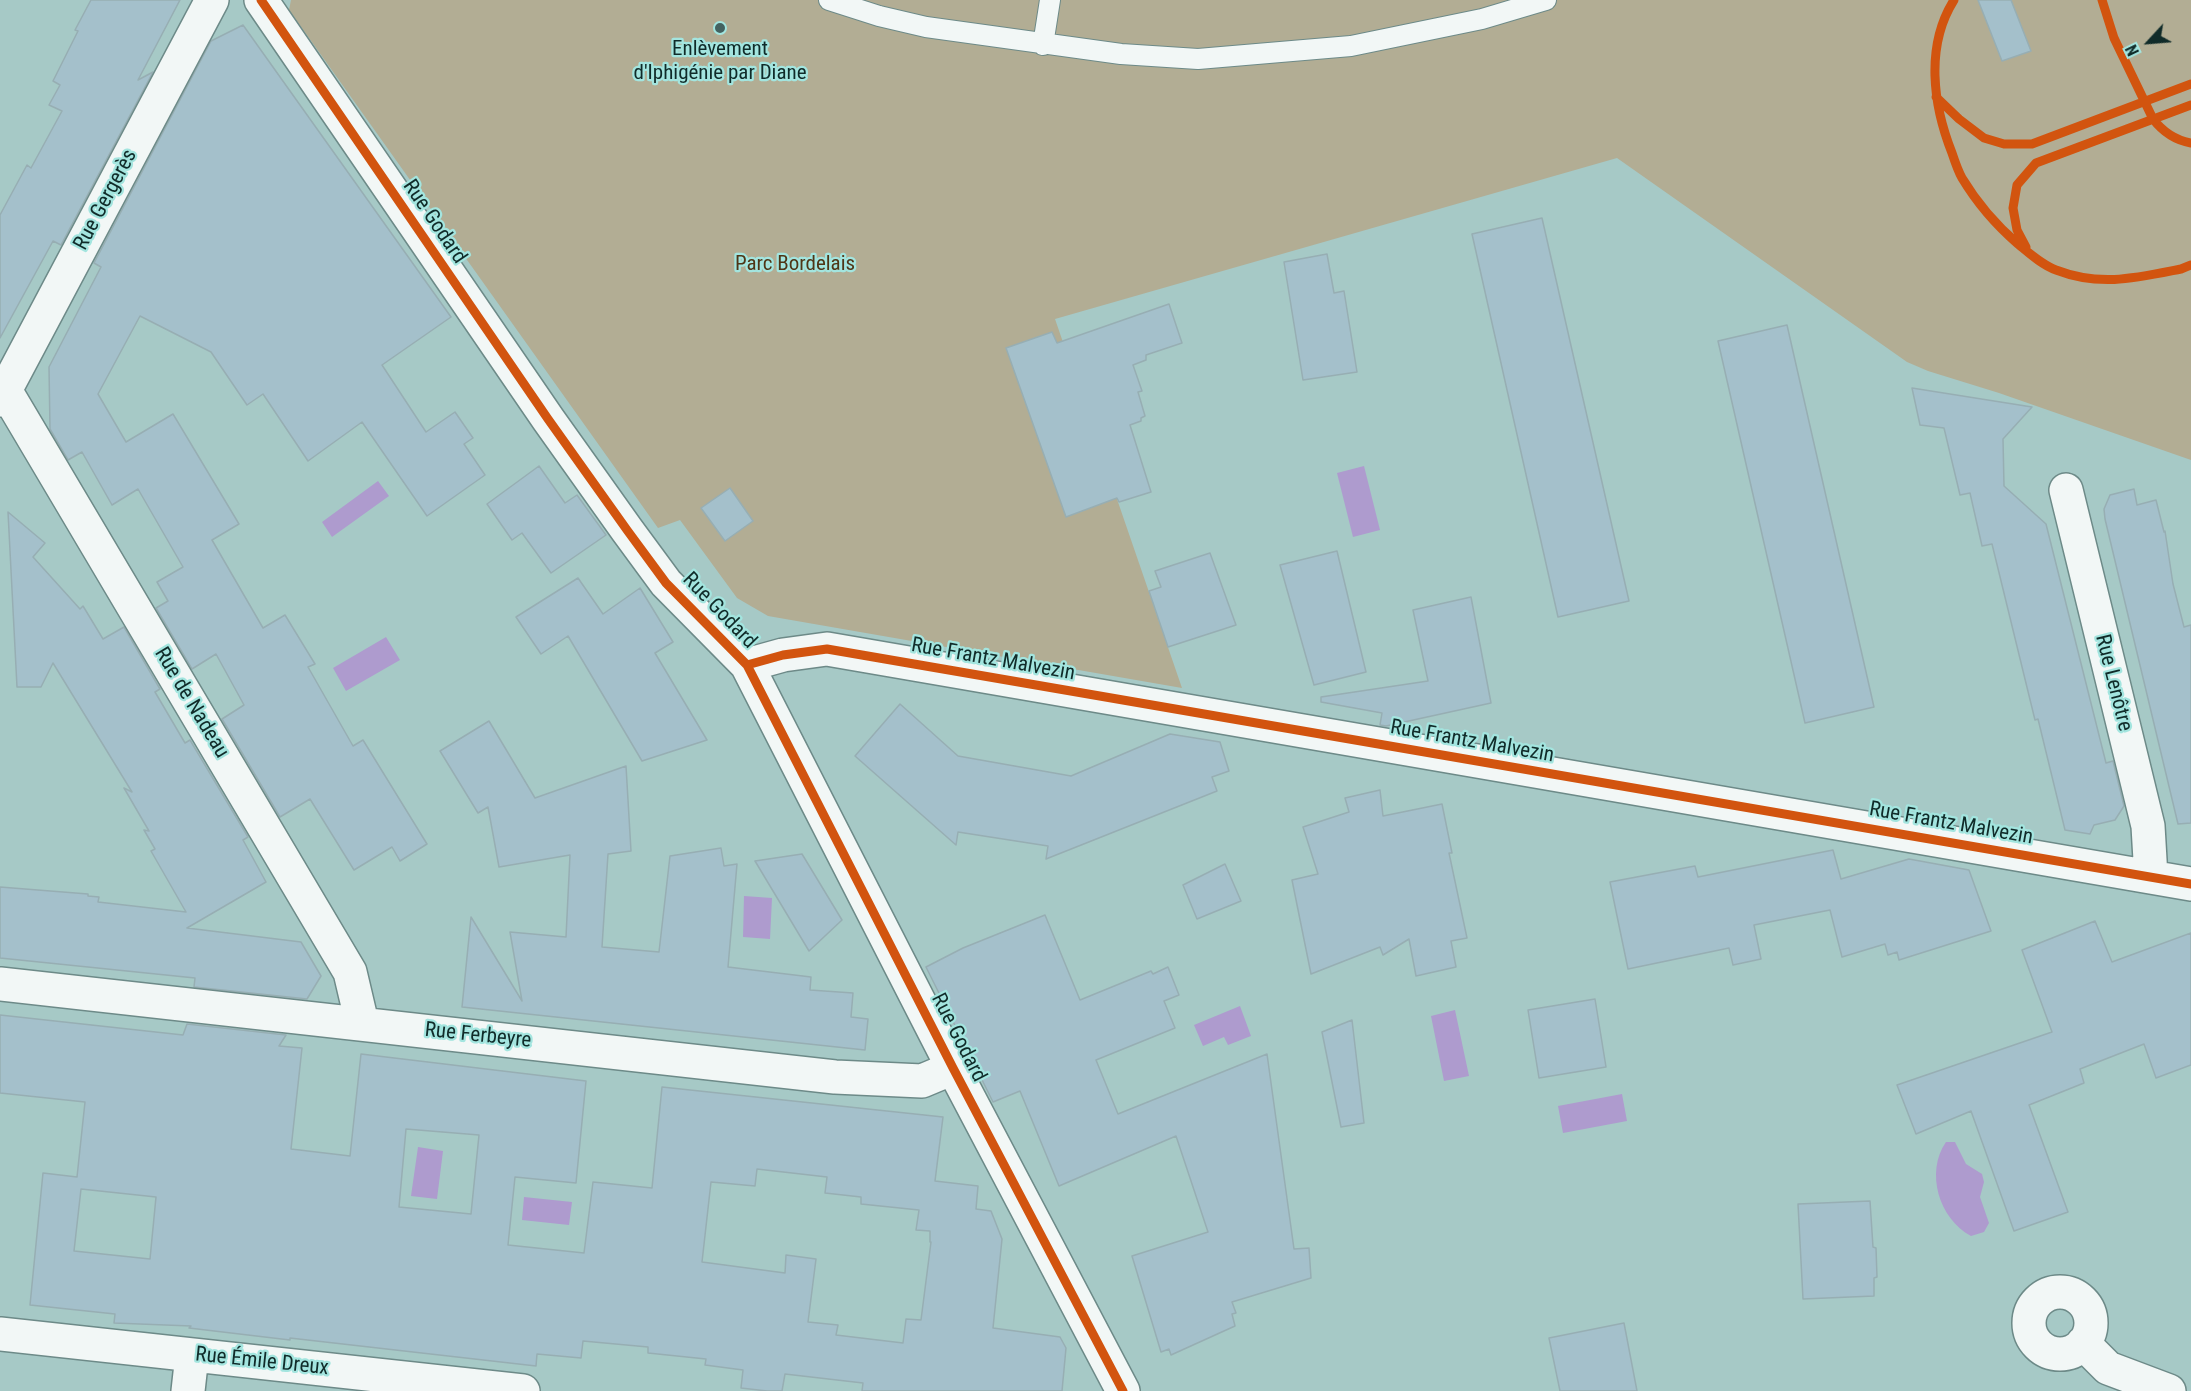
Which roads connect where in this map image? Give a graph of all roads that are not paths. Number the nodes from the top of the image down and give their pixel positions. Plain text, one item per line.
1 (212, 0) edge
2 (261, 0) edge
3 (829, 0) edge
4 (1050, 0) edge
5 (1546, 0) edge
6 (1043, 45) junction
7 (3, 395) edge
8 (2066, 490) dead end
9 (747, 665) junction
10 (2151, 877) junction
11 (2191, 884) edge
12 (0, 984) edge
13 (362, 1023) junction
14 (953, 1068) junction
15 (0, 1334) edge
16 (2083, 1343) dead end
17 (192, 1355) junction
18 (188, 1391) edge
19 (523, 1391) edge
20 (1123, 1391) edge
21 (2169, 1391) edge

1 - 7 street, Rue Gergerès
2 - 9 street, Rue Godard
3 - 6 lane
4 - 6 lane
5 - 6 lane
7 - 13 street, Rue de Nadeau
8 - 10 street, Rue Lenôtre
9 - 10 street, Rue Frantz Malvezin
9 - 14 street, Rue Godard
10 - 11 street, Rue Frantz Malvezin
12 - 13 street, Rue Ferbeyre
13 - 14 street, Rue Ferbeyre
14 - 20 street, Rue Godard
15 - 17 street, Rue Émile Dreux
16 - 21 street
17 - 18 street
17 - 19 street, Rue Émile Dreux

